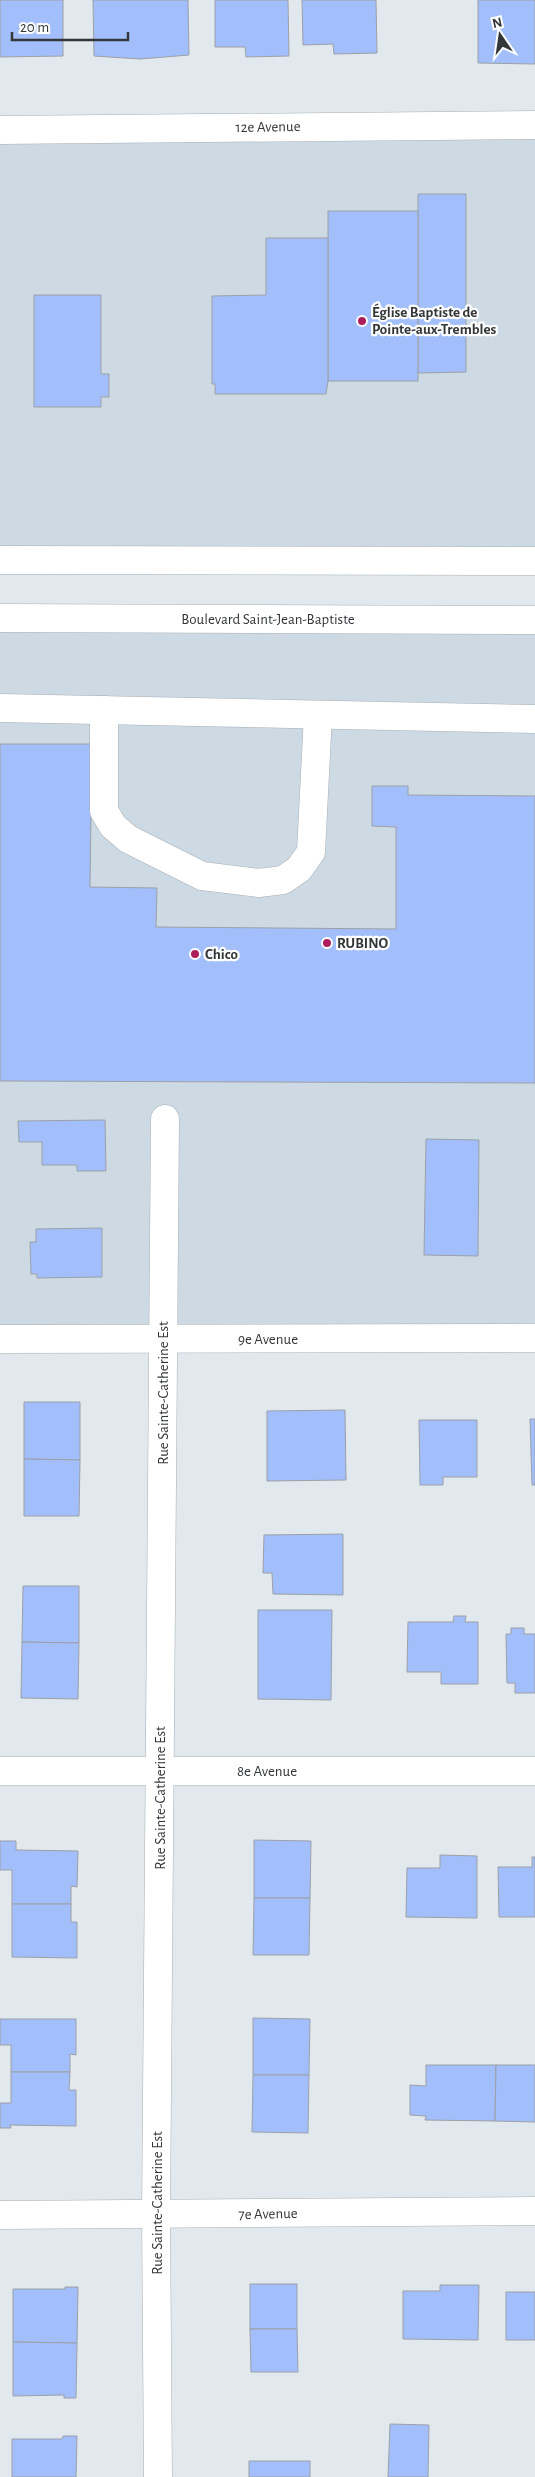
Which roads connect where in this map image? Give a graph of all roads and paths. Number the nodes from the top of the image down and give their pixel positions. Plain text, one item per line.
1 (535, 125) edge
2 (0, 130) edge
3 (0, 560) edge
4 (535, 561) edge
5 (0, 618) edge
6 (535, 620) edge
7 (0, 708) edge
8 (104, 710) junction
9 (318, 715) junction
10 (535, 719) edge
11 (165, 1119) dead end
12 (535, 1338) edge
13 (0, 1339) edge
14 (163, 1340) junction
15 (0, 1771) edge
16 (160, 1771) junction
17 (535, 1772) edge
18 (535, 2211) edge
19 (0, 2215) edge
20 (156, 2216) junction
21 (158, 2477) edge

1 - 2 street, 12e Avenue
3 - 4 street
5 - 6 street, Boulevard Saint-Jean-Baptiste
7 - 8 street
8 - 9 street
8 - 9 street
9 - 10 street
11 - 14 street, Rue Sainte-Catherine Est
12 - 14 street, 9e Avenue
13 - 14 street, 9e Avenue
14 - 16 street, Rue Sainte-Catherine Est
15 - 16 street, 8e Avenue
16 - 17 street, 8e Avenue
16 - 20 street, Rue Sainte-Catherine Est
18 - 20 street, 7e Avenue
19 - 20 street, 7e Avenue
20 - 21 street, Rue Sainte-Catherine Est

